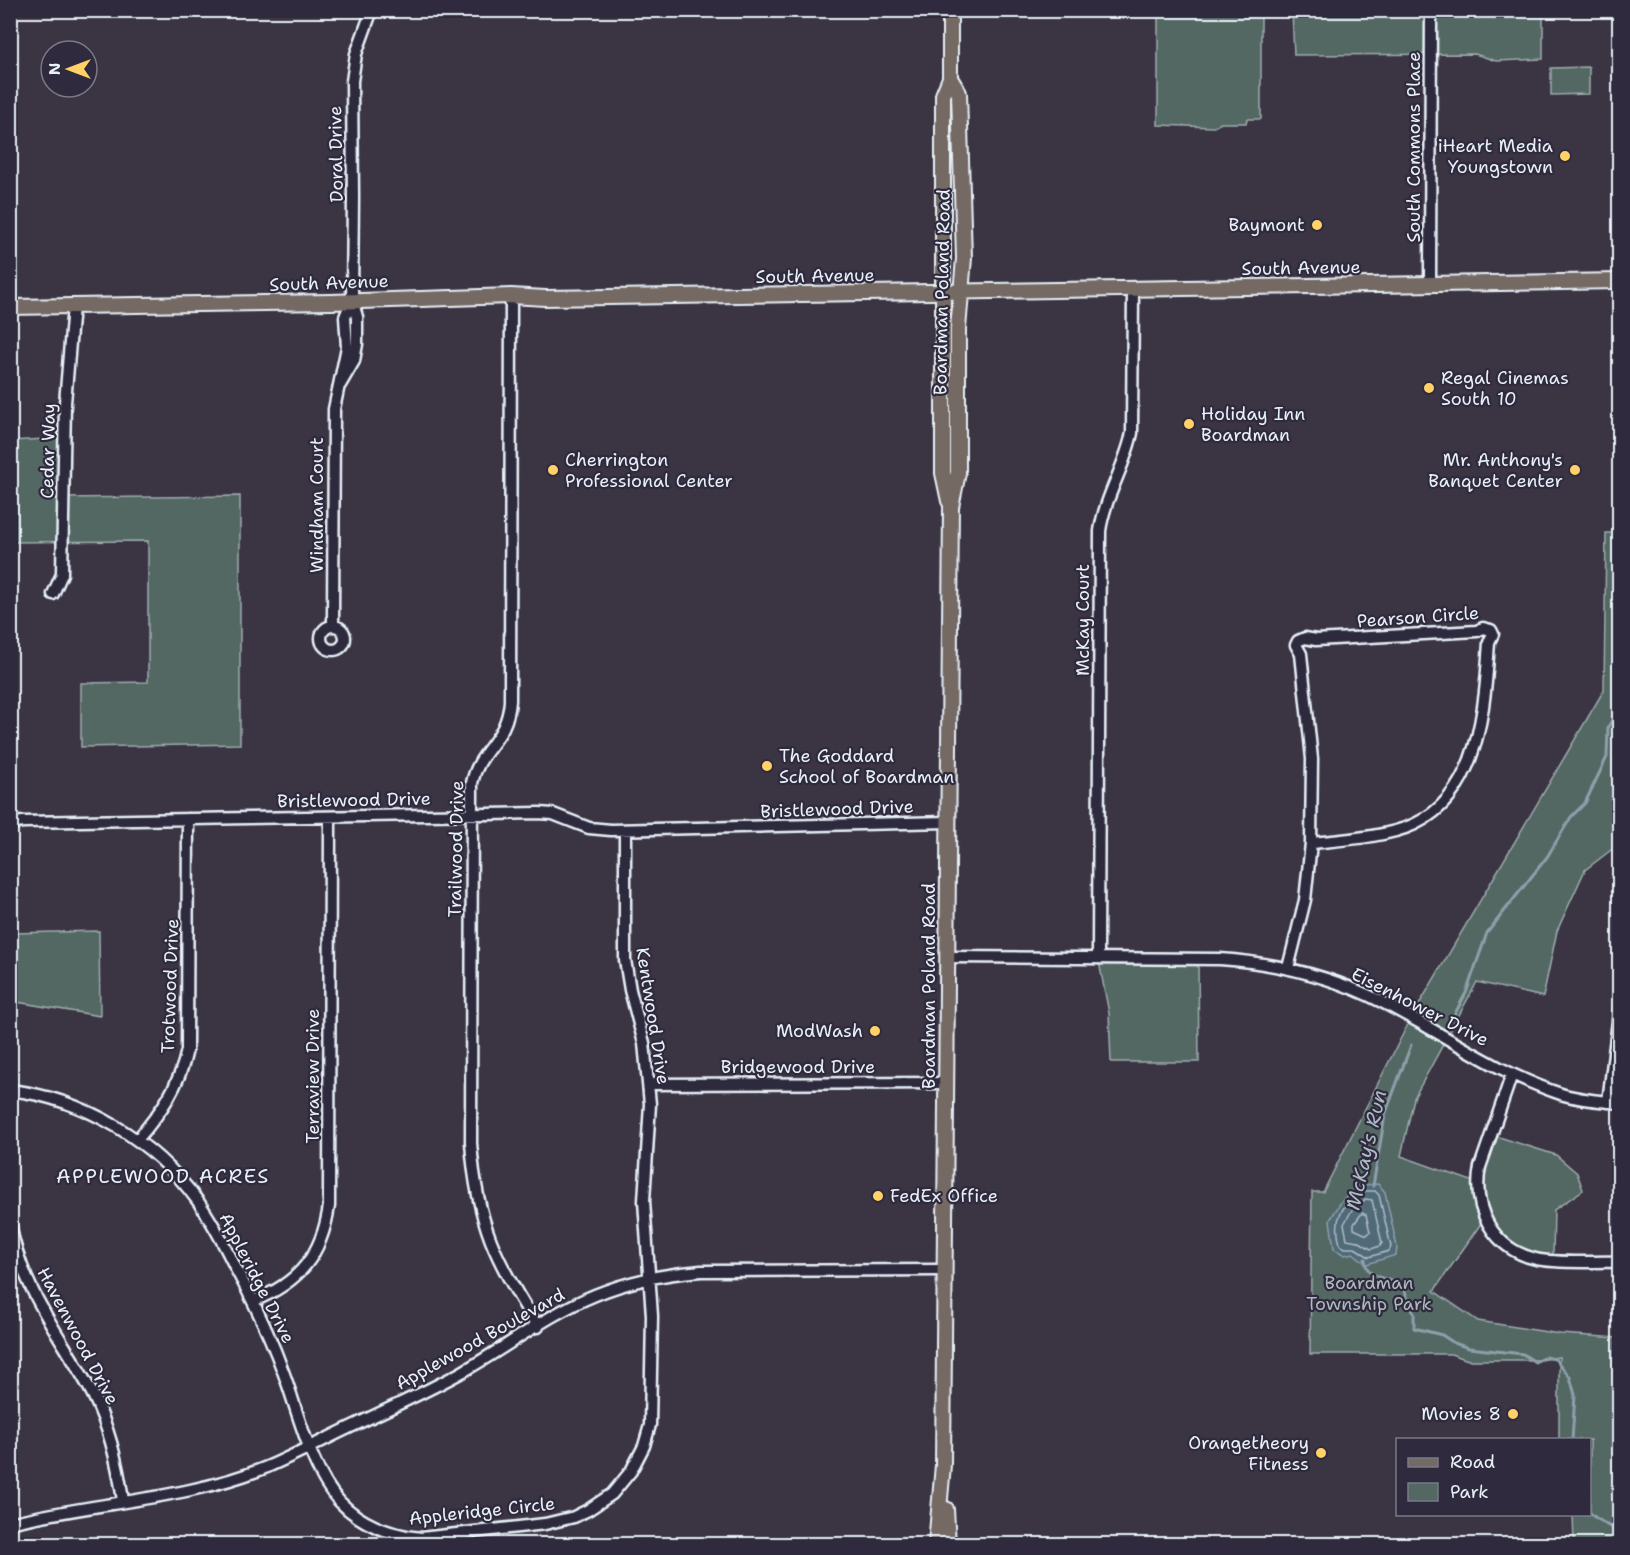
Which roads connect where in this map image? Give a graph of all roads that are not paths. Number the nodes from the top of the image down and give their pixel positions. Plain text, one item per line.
1 (372, 10) edge
2 (950, 10) edge
3 (1431, 10) edge
4 (950, 78) junction
5 (1620, 281) edge
6 (1430, 284) junction
7 (1133, 289) junction
8 (944, 292) junction
9 (961, 292) junction
10 (511, 296) junction
11 (352, 300) junction
12 (73, 306) junction
13 (10, 307) edge
14 (951, 507) junction
15 (53, 594) dead end
16 (333, 625) dead end
17 (471, 814) junction
18 (330, 817) junction
19 (188, 819) junction
20 (948, 822) junction
21 (10, 824) edge
22 (625, 830) junction
23 (1311, 843) junction
24 (947, 957) junction
25 (1098, 957) junction
26 (1288, 968) junction
27 (1620, 1005) edge
28 (1512, 1074) junction
29 (947, 1083) junction
30 (649, 1084) junction
31 (10, 1090) edge
32 (1614, 1103) edge
33 (137, 1140) junction
34 (10, 1222) edge
35 (1620, 1262) edge
36 (945, 1270) junction
37 (649, 1278) junction
38 (253, 1301) junction
39 (538, 1327) junction
40 (310, 1446) junction
41 (943, 1465) junction
42 (123, 1501) junction
43 (10, 1523) edge
44 (936, 1545) edge
45 (948, 1545) edge

1 - 11 street, Doral Drive
2 - 4 main road, Boardman Poland Road
3 - 6 street, South Commons Place
4 - 8 main road, Boardman Poland Road
4 - 9 main road, Boardman Poland Road
5 - 6 main road, South Avenue
6 - 7 main road, South Avenue
7 - 9 main road, South Avenue
7 - 25 street, McKay Court
8 - 9 main road, South Avenue
8 - 10 main road, South Avenue
8 - 14 main road, Boardman Poland Road
9 - 14 main road, Boardman Poland Road
10 - 11 main road, South Avenue
10 - 17 street, Trailwood Drive
11 - 12 main road, South Avenue
11 - 16 street, Windham Court
12 - 13 main road, South Avenue
12 - 15 street, Cedar Way
14 - 20 main road, Boardman Poland Road
17 - 18 street, Bristlewood Drive
17 - 22 street, Bristlewood Drive
17 - 39 street, Trailwood Drive
18 - 19 street, Bristlewood Drive
18 - 38 street, Terraview Drive
19 - 21 street, Bristlewood Drive
19 - 33 street, Trotwood Drive
20 - 22 street, Bristlewood Drive
20 - 24 main road, Boardman Poland Road
22 - 30 street, Kentwood Drive
23 - 23 street, Pearson Circle
23 - 26 street, Pearson Circle
24 - 25 street, Eisenhower Drive
24 - 29 main road, Boardman Poland Road
25 - 26 street, Eisenhower Drive
26 - 28 street, Eisenhower Drive
27 - 32 street
28 - 32 street, Eisenhower Drive
28 - 35 street
29 - 30 street, Bridgewood Drive
29 - 36 main road, Boardman Poland Road
30 - 37 street, Kentwood Drive
31 - 33 street, Appleridge Drive
33 - 38 street, Appleridge Drive
34 - 42 street, Havenwood Drive
36 - 37 street, Applewood Boulevard
36 - 41 main road, Boardman Poland Road
37 - 39 street, Applewood Boulevard
37 - 40 street, Appleridge Circle
38 - 40 street, Appleridge Drive
39 - 40 street, Applewood Boulevard
40 - 42 street, Applewood Boulevard
41 - 44 main road, Boardman Poland Road
41 - 45 main road, Boardman Poland Road
42 - 43 street, Applewood Boulevard

